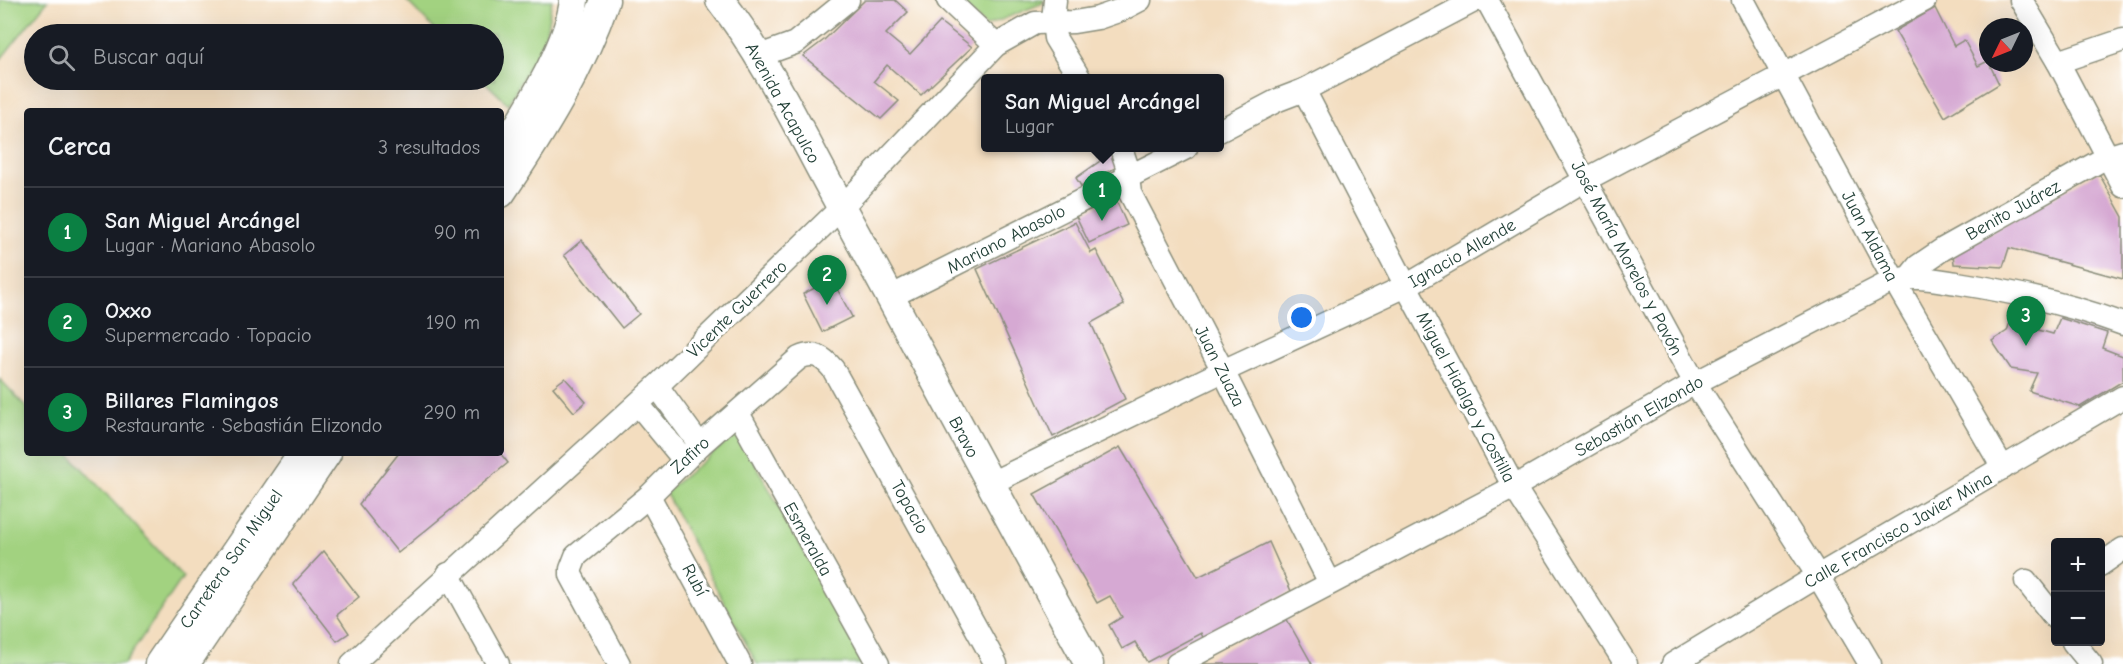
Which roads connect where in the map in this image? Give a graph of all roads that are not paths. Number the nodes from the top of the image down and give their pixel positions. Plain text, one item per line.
1 (605, 0) edge
2 (720, 0) edge
3 (848, 0) edge
4 (948, 0) edge
5 (1140, 0) edge
6 (1476, 0) edge
7 (1486, 0) edge
8 (1743, 0) edge
9 (1925, 0) edge
10 (2021, 0) edge
11 (574, 2) edge
12 (1054, 11) edge
13 (2123, 40) edge
14 (996, 45) junction
15 (759, 56) junction
16 (2058, 62) junction
17 (1078, 74) edge
18 (1783, 75) junction
19 (1304, 90) junction
20 (1224, 128) edge
21 (504, 149) edge
22 (1122, 152) edge
23 (1177, 152) edge
24 (2115, 155) edge
25 (1128, 178) junction
26 (1585, 180) junction
27 (2123, 186) edge
28 (504, 188) edge
29 (841, 208) junction
30 (1902, 278) junction
31 (1406, 286) junction
32 (890, 297) junction
33 (2123, 324) edge
34 (818, 355) joint
35 (1223, 371) junction
36 (1695, 383) junction
37 (657, 386) junction
38 (2123, 397) edge
39 (638, 404) junction
40 (738, 414) junction
41 (692, 452) junction
42 (301, 456) edge
43 (325, 456) edge
44 (2003, 468) junction
45 (989, 484) junction
46 (1514, 487) junction
47 (649, 496) junction
48 (2123, 549) edge
49 (2105, 562) edge
50 (448, 574) junction
51 (1818, 576) junction
52 (2026, 581) dead end
53 (1330, 583) junction
54 (2051, 607) edge
55 (2076, 646) edge
56 (1867, 663) edge
57 (159, 664) edge
58 (185, 664) edge
59 (352, 664) edge
60 (498, 664) edge
61 (619, 664) edge
62 (740, 664) edge
63 (878, 664) edge
64 (996, 664) edge
65 (1089, 664) edge
66 (1177, 664) edge
67 (1626, 664) edge
68 (1673, 664) edge
69 (2091, 664) edge

1 - 28 main road
2 - 15 main road, Avenida Acapulco
3 - 15 street
4 - 14 street
5 - 12 street, Vicente Guerrero
6 - 19 street
7 - 26 street, José María Morelos y Pavón
8 - 18 street, Juan Aldama
9 - 18 street, Ignacio Allende
10 - 16 street
11 - 21 main road
12 - 14 street, Vicente Guerrero
12 - 17 street
13 - 16 street
14 - 29 street, Vicente Guerrero
15 - 29 main road, Avenida Acapulco
16 - 24 street
18 - 26 street, Ignacio Allende
18 - 30 street, Juan Aldama
19 - 20 street
19 - 31 street, Miguel Hidalgo y Costilla
22 - 25 street, Juan Zuaza
23 - 25 street, Mariano Abasolo
24 - 27 street
24 - 30 street, Benito Juárez
25 - 32 street, Mariano Abasolo
25 - 35 street, Juan Zuaza
26 - 31 street, Ignacio Allende
26 - 36 street, José María Morelos y Pavón
29 - 32 main road, Bravo
29 - 37 street, Vicente Guerrero
30 - 33 street
30 - 36 street, Sebastián Elizondo
30 - 44 street, Juan Aldama
31 - 35 street, Ignacio Allende
31 - 46 street, Miguel Hidalgo y Costilla
32 - 45 main road, Bravo
34 - 40 street, Zafiro
34 - 64 street, Topacio
35 - 45 street, Ignacio Allende
35 - 53 street, Juan Zuaza
36 - 46 street, Sebastián Elizondo
36 - 51 street, José María Morelos y Pavón
37 - 39 street, Vicente Guerrero
37 - 41 street
38 - 44 street, Calle Francisco Javier Mina
39 - 41 street
39 - 50 street, Vicente Guerrero
40 - 41 street, Zafiro
40 - 63 street, Esmeralda
41 - 47 street, Zafiro
42 - 57 main road, Carretera San Miguel
43 - 58 main road, Carretera San Miguel
44 - 51 street, Calle Francisco Javier Mina
45 - 65 main road, Bravo
46 - 53 street, Sebastián Elizondo
46 - 67 street, Miguel Hidalgo y Costilla
47 - 61 street, Zafiro
47 - 62 street, Rubí
48 - 49 street
50 - 59 street, Vicente Guerrero
50 - 60 street
51 - 56 street, José María Morelos y Pavón
51 - 68 street, Calle Francisco Javier Mina
52 - 54 street
53 - 66 street, Sebastián Elizondo
55 - 69 street

